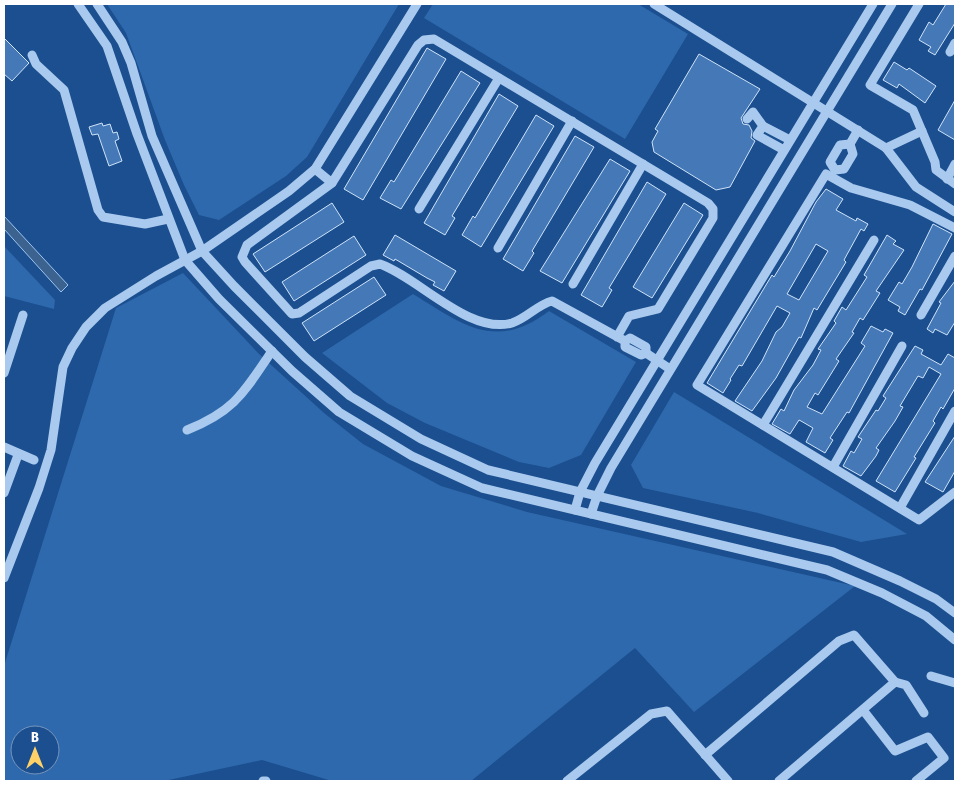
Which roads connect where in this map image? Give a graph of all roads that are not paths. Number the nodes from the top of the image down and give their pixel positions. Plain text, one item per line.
1 (78, 4) edge
2 (97, 4) edge
3 (418, 4) edge
4 (654, 4) edge
5 (874, 4) edge
6 (892, 4) edge
7 (920, 4) edge
8 (955, 42) edge
9 (950, 52) dead end
10 (32, 55) dead end
11 (499, 78) junction
12 (814, 101) junction
13 (828, 111) junction
14 (747, 120) dead end
15 (572, 121) junction
16 (763, 126) junction
17 (858, 130) junction
18 (922, 131) junction
19 (790, 140) junction
20 (850, 144) junction
21 (886, 148) junction
22 (784, 150) junction
23 (642, 164) junction
24 (955, 164) edge
25 (315, 168) junction
26 (833, 174) junction
27 (946, 179) junction
28 (332, 183) junction
29 (955, 184) edge
30 (419, 210) dead end
31 (955, 212) edge
32 (168, 219) junction
33 (955, 228) edge
34 (874, 240) dead end
35 (498, 248) dead end
36 (202, 250) junction
37 (955, 256) edge
38 (185, 260) junction
39 (573, 284) dead end
40 (23, 315) dead end
41 (921, 315) dead end
42 (621, 339) junction
43 (902, 346) dead end
44 (272, 351) junction
45 (657, 360) junction
46 (670, 368) junction
47 (4, 373) edge
48 (955, 411) edge
49 (763, 425) junction
50 (187, 430) dead end
51 (4, 447) edge
52 (18, 455) junction
53 (34, 460) dead end
54 (833, 467) junction
55 (580, 492) junction
56 (955, 492) edge
57 (4, 493) edge
58 (597, 496) junction
59 (900, 508) junction
60 (575, 510) junction
61 (591, 514) junction
62 (4, 578) edge
63 (955, 613) edge
64 (955, 640) edge
65 (931, 676) dead end
66 (894, 682) junction
67 (955, 683) edge
68 (863, 710) junction
69 (924, 713) dead end
70 (705, 755) junction
71 (262, 781) edge
72 (266, 781) edge
73 (567, 781) edge
74 (728, 781) edge
75 (780, 781) edge
76 (916, 781) edge

1 - 32 street
2 - 36 street
3 - 25 street
4 - 12 street
5 - 12 street
6 - 13 street
7 - 18 street
8 - 9 street
10 - 32 street
11 - 15 street
11 - 28 street
11 - 30 street
12 - 13 street
12 - 19 street
13 - 17 street
13 - 46 street
14 - 16 street
15 - 23 street
15 - 35 street
16 - 19 street
16 - 22 street
17 - 20 street
17 - 21 street
18 - 21 street
18 - 27 street
19 - 22 street
20 - 26 street
20 - 26 street
21 - 31 street
22 - 45 street
23 - 39 street
23 - 42 street
24 - 27 street
25 - 28 street
25 - 36 street
26 - 33 street
26 - 49 street
27 - 29 street
28 - 42 street
32 - 38 street
34 - 49 street
36 - 38 street
36 - 55 street
37 - 41 street
38 - 44 street
38 - 62 street
40 - 47 street
42 - 45 street
43 - 54 street
44 - 50 street
44 - 60 street
45 - 46 street
45 - 55 street
46 - 58 street
48 - 59 street
49 - 54 street
51 - 52 street
52 - 53 street
52 - 57 street
54 - 59 street
55 - 58 street
55 - 60 street
56 - 59 street
58 - 61 street
58 - 63 street
60 - 61 street
61 - 64 street
65 - 67 street
66 - 68 street
66 - 69 street
66 - 70 street
68 - 75 street
68 - 76 street
70 - 73 street
70 - 74 street
71 - 72 street

